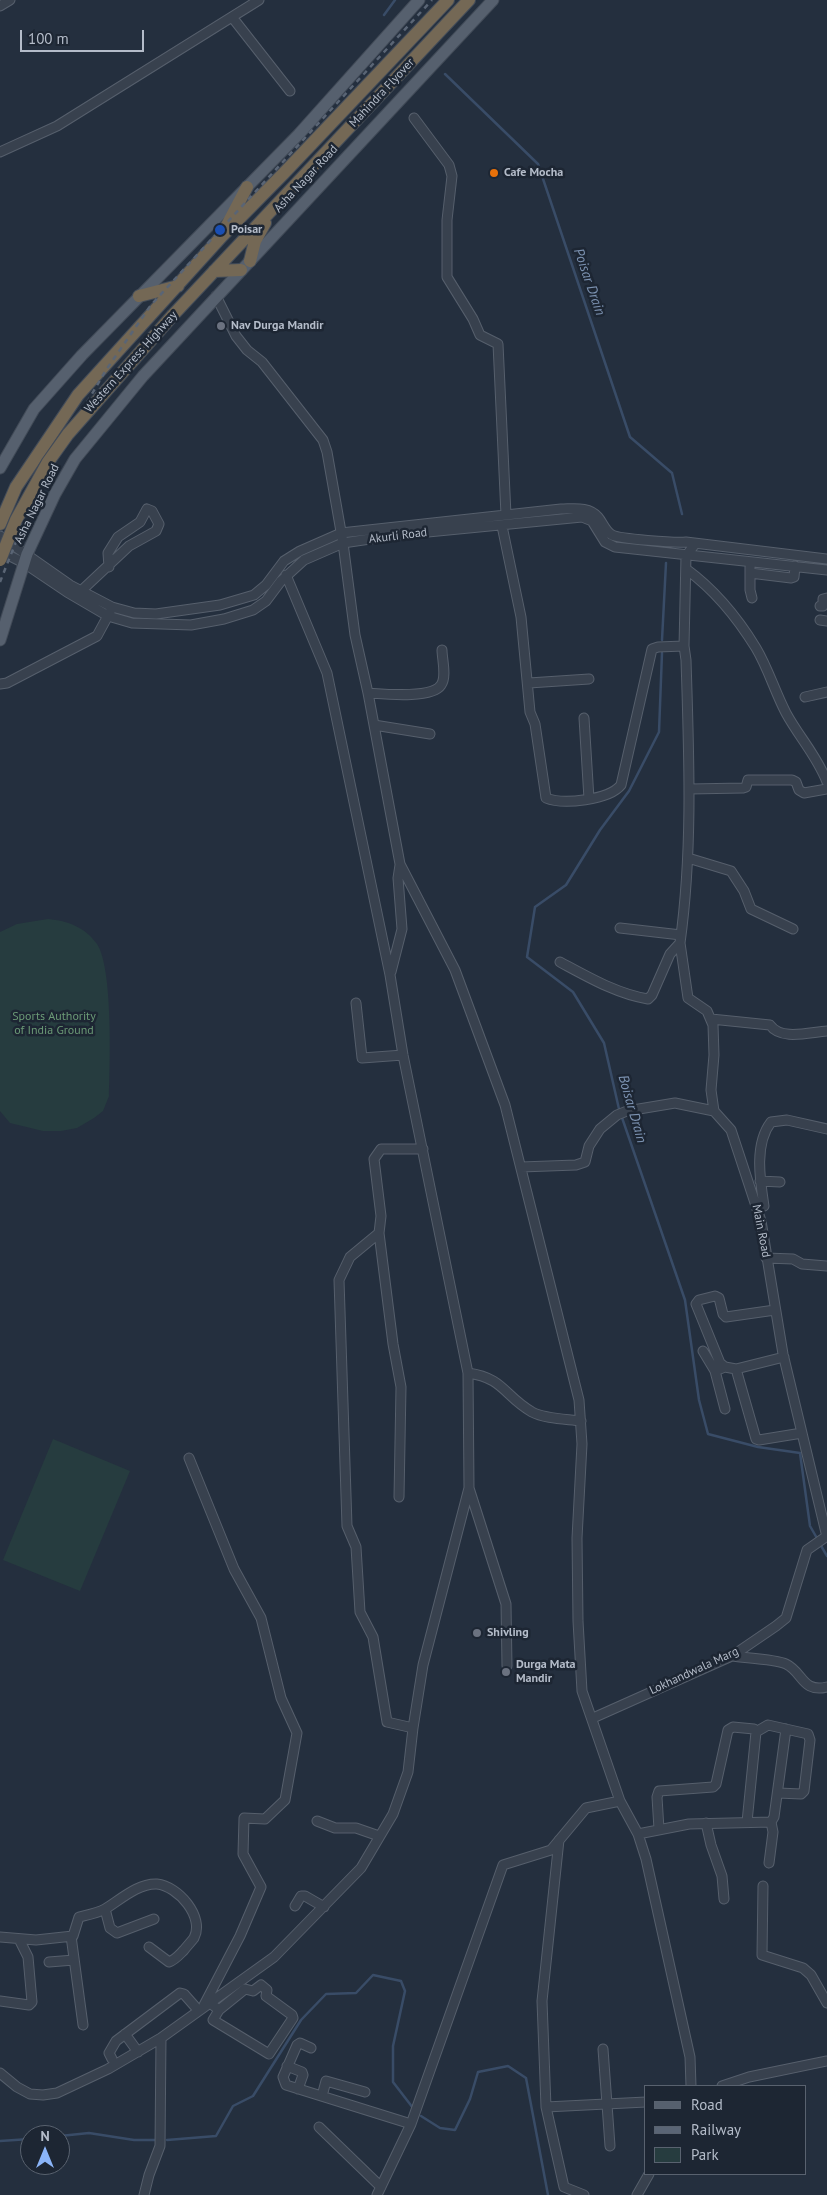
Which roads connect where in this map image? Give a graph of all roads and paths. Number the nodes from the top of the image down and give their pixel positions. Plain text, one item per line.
1 (10, 0) edge
2 (259, 0) edge
3 (419, 0) edge
4 (448, 0) edge
5 (469, 0) edge
6 (493, 0) edge
7 (0, 6) edge
8 (232, 17) junction
9 (290, 91) dead end
10 (414, 118) dead end
11 (0, 152) edge
12 (284, 173) joint
13 (294, 186) joint
14 (247, 188) junction
15 (273, 208) junction
16 (222, 236) junction
17 (250, 261) junction
18 (241, 270) junction
19 (214, 271) junction
20 (178, 286) junction
21 (139, 296) junction
22 (216, 296) junction
23 (0, 468) edge
24 (506, 515) junction
25 (0, 524) edge
26 (502, 526) junction
27 (341, 533) junction
28 (692, 534) dead end
29 (0, 536) edge
30 (343, 543) junction
31 (691, 543) junction
32 (746, 550) junction
33 (0, 551) edge
34 (683, 555) junction
35 (26, 558) junction
36 (827, 559) edge
37 (0, 560) edge
38 (747, 562) junction
39 (794, 566) junction
40 (109, 567) junction
41 (686, 569) junction
42 (827, 570) edge
43 (750, 573) junction
44 (286, 575) junction
45 (81, 591) junction
46 (752, 598) dead end
47 (827, 598) edge
48 (820, 606) dead end
49 (112, 607) junction
50 (108, 616) junction
51 (0, 640) edge
52 (684, 646) junction
53 (442, 650) dead end
54 (589, 679) dead end
55 (529, 683) junction
56 (0, 684) edge
57 (827, 692) edge
58 (368, 693) junction
59 (805, 697) dead end
60 (584, 718) dead end
61 (374, 725) junction
62 (430, 734) dead end
63 (823, 762) edge
64 (827, 782) edge
65 (690, 789) junction
66 (827, 789) edge
67 (589, 799) junction
68 (688, 858) junction
69 (400, 864) junction
70 (620, 928) dead end
71 (793, 929) dead end
72 (680, 939) junction
73 (560, 962) dead end
74 (390, 975) junction
75 (356, 1003) dead end
76 (711, 1019) junction
77 (827, 1031) edge
78 (403, 1055) junction
79 (714, 1111) junction
80 (827, 1129) edge
81 (423, 1149) junction
82 (521, 1167) junction
83 (760, 1181) junction
84 (780, 1182) dead end
85 (764, 1206) dead end
86 (379, 1233) junction
87 (766, 1258) junction
88 (827, 1266) edge
89 (776, 1310) junction
90 (703, 1351) dead end
91 (784, 1357) junction
92 (726, 1367) junction
93 (736, 1369) junction
94 (715, 1371) junction
95 (468, 1373) junction
96 (725, 1408) dead end
97 (581, 1421) junction
98 (802, 1432) junction
99 (189, 1458) dead end
100 (469, 1488) junction
101 (399, 1497) dead end
102 (826, 1537) edge
103 (732, 1656) junction
104 (507, 1666) dead end
105 (827, 1687) edge
106 (592, 1718) junction
107 (413, 1728) junction
108 (786, 1729) junction
109 (756, 1732) junction
110 (778, 1793) junction
111 (620, 1801) junction
112 (317, 1821) dead end
113 (747, 1822) junction
114 (770, 1822) junction
115 (706, 1824) junction
116 (659, 1829) junction
117 (638, 1834) junction
118 (379, 1836) junction
119 (560, 1840) junction
120 (769, 1863) dead end
121 (763, 1886) dead end
122 (724, 1899) dead end
123 (295, 1906) dead end
124 (324, 1907) junction
125 (105, 1910) junction
126 (154, 1919) dead end
127 (70, 1936) junction
128 (0, 1937) edge
129 (19, 1939) junction
130 (148, 1947) dead end
131 (74, 1960) junction
132 (49, 1962) dead end
133 (236, 1990) junction
134 (0, 2001) edge
135 (210, 2003) junction
136 (827, 2003) edge
137 (200, 2010) junction
138 (219, 2010) junction
139 (83, 2025) dead end
140 (125, 2034) junction
141 (161, 2038) junction
142 (311, 2048) dead end
143 (603, 2049) dead end
144 (138, 2052) junction
145 (112, 2059) dead end
146 (827, 2061) edge
147 (287, 2066) junction
148 (0, 2073) edge
149 (691, 2085) edge
150 (725, 2085) edge
151 (298, 2089) junction
152 (365, 2092) dead end
153 (322, 2096) junction
154 (644, 2102) edge
155 (606, 2104) junction
156 (546, 2107) junction
157 (410, 2124) junction
158 (319, 2127) dead end
159 (610, 2146) dead end
160 (648, 2175) edge
161 (379, 2191) edge
162 (144, 2195) edge
163 (584, 2195) edge
164 (637, 2195) edge

1 - 7 street
2 - 8 street
3 - 14 main road
4 - 12 highway, Mahindra Flyover
5 - 13 highway, Mahindra Flyover
6 - 17 main road, Asha Nagar Road
8 - 9 street
8 - 11 street
10 - 24 street
12 - 16 highway, Western Express Highway
13 - 15 highway, Western Express Highway
14 - 16 highway
14 - 21 main road
15 - 17 highway
15 - 19 highway, Western Express Highway
16 - 20 highway, Western Express Highway
17 - 18 main road, Asha Nagar Road
18 - 19 highway
18 - 22 main road, Asha Nagar Road
19 - 37 highway, Western Express Highway, bridge
20 - 21 highway
20 - 25 highway, Western Express Highway
21 - 23 main road
22 - 27 street
22 - 35 main road, Asha Nagar Road
24 - 27 street, Akurli Road
24 - 31 street, Akurli Road
26 - 30 street, Akurli Road
26 - 34 street, Akurli Road
26 - 55 street
27 - 30 street
27 - 49 street, Akurli Road
28 - 31 street
29 - 35 street, Akurli Road
30 - 44 street, Akurli Road
30 - 58 street
31 - 32 street, Akurli Road
31 - 34 street
32 - 36 street, Akurli Road
32 - 38 street
33 - 35 street, Akurli Road
34 - 38 street, Akurli Road
34 - 41 street
35 - 45 street, Akurli Road
35 - 50 street, Akurli Road
35 - 51 main road, Asha Nagar Road
38 - 39 street, Akurli Road
38 - 43 street
39 - 42 street, Akurli Road
39 - 43 street
40 - 40 street
40 - 45 street
41 - 52 street
41 - 63 street
43 - 46 street
44 - 50 street, Akurli Road
44 - 74 street
45 - 49 street, Akurli Road
47 - 48 street
49 - 50 street
50 - 56 street
52 - 65 street
52 - 67 street
53 - 58 street
54 - 55 street
55 - 67 street
57 - 59 street
58 - 61 street
60 - 67 street
61 - 62 street
61 - 69 street
63 - 64 street
65 - 66 street
65 - 68 street
68 - 71 street
68 - 72 street
69 - 74 street
69 - 82 street
70 - 72 street
72 - 73 street
72 - 76 street
74 - 78 street
75 - 78 street
76 - 77 street
76 - 79 street
78 - 81 street
79 - 82 street
79 - 87 street, Main Road
80 - 83 street
81 - 86 street
81 - 95 street
82 - 97 street
83 - 84 street
83 - 85 street
86 - 101 street
86 - 107 street
87 - 88 street
87 - 89 street, Main Road
89 - 91 street, Main Road
89 - 92 street
90 - 94 street
91 - 93 street
91 - 98 street, Main Road
92 - 93 street
92 - 94 street
93 - 98 street
94 - 96 street
95 - 97 street
95 - 100 street
97 - 106 street
98 - 102 street, Main Road
99 - 137 street
100 - 104 street
100 - 107 street
102 - 103 street, Lokhandwala Marg
103 - 105 street
103 - 106 street, Lokhandwala Marg
106 - 111 street
107 - 118 street
108 - 109 street
108 - 110 street
108 - 110 street
109 - 113 street
109 - 116 street
110 - 114 street
111 - 117 street
111 - 119 street
112 - 118 street
113 - 114 street
113 - 115 street
114 - 120 street
115 - 116 street
115 - 122 street
116 - 117 street
117 - 149 street
118 - 124 street
119 - 156 street
119 - 157 street
121 - 136 street
123 - 124 street
124 - 133 street
125 - 126 street
125 - 127 street
125 - 130 street
127 - 129 street
127 - 131 street
128 - 129 street
129 - 134 street
131 - 132 street
131 - 139 street
133 - 135 street
133 - 138 street
133 - 138 street
135 - 137 street
135 - 138 street
137 - 140 street
137 - 141 street
140 - 144 street
140 - 145 street
141 - 144 street
141 - 162 street
142 - 147 street
143 - 155 street
144 - 148 street
146 - 150 street
147 - 151 street
147 - 151 street
151 - 153 street
152 - 153 street
153 - 157 street
154 - 155 street
155 - 156 street
155 - 159 street
156 - 163 street
157 - 161 street
158 - 161 street
160 - 164 street

